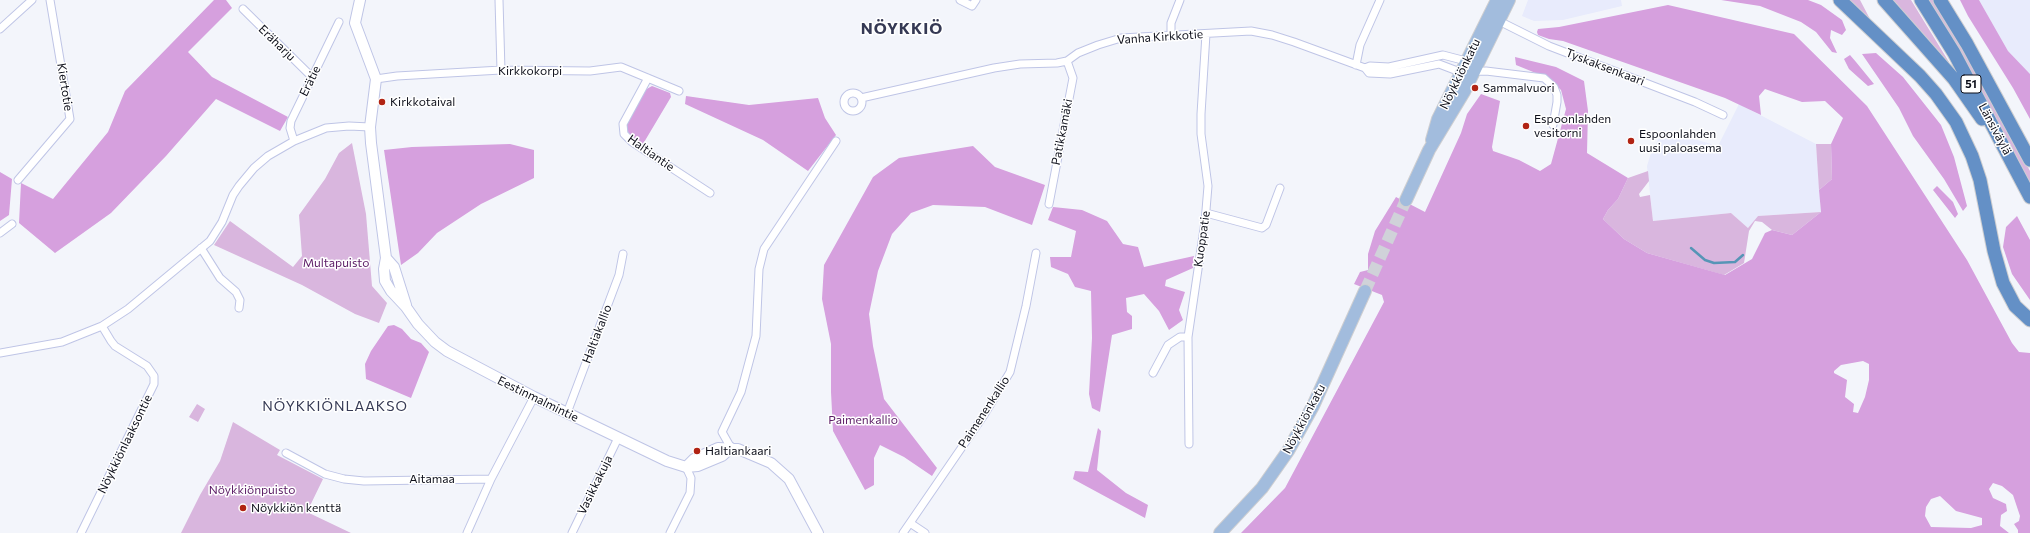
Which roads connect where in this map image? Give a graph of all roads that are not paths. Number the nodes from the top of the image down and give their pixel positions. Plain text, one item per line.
1 (32, 0) edge
2 (50, 0) edge
3 (360, 0) edge
4 (499, 0) edge
5 (960, 0) edge
6 (1180, 0) edge
7 (1380, 0) edge
8 (1497, 0) edge
9 (1509, 0) edge
10 (1840, 0) edge
11 (1877, 0) edge
12 (1884, 0) edge
13 (1921, 0) edge
14 (1940, 0) edge
15 (974, 3) edge
16 (243, 9) dead end
17 (1895, 14) junction
18 (1494, 18) junction
19 (339, 22) dead end
20 (0, 29) edge
21 (1206, 34) junction
22 (1172, 35) junction
23 (1067, 61) junction
24 (1356, 65) junction
25 (1463, 67) junction
26 (1365, 68) junction
27 (501, 70) junction
28 (1474, 70) junction
29 (312, 77) junction
30 (648, 78) junction
31 (376, 79) junction
32 (679, 91) dead end
33 (861, 98) dead end
34 (1723, 115) dead end
35 (1553, 124) dead end
36 (370, 127) junction
37 (836, 141) dead end
38 (294, 142) junction
39 (1429, 150) junction
40 (2030, 160) edge
41 (2018, 170) junction
42 (18, 180) dead end
43 (1280, 188) dead end
44 (710, 193) dead end
45 (2030, 197) edge
46 (1406, 200) tunnel mouth
47 (1048, 204) dead end
48 (1206, 213) junction
49 (12, 224) dead end
50 (0, 234) edge
51 (201, 248) junction
52 (1036, 253) dead end
53 (623, 254) dead end
54 (1365, 291) tunnel mouth
55 (240, 308) dead end
56 (2030, 320) edge
57 (102, 326) junction
58 (1188, 337) junction
59 (0, 353) edge
60 (1153, 373) dead end
61 (534, 397) junction
62 (567, 414) junction
63 (618, 438) junction
64 (1189, 444) dead end
65 (731, 448) junction
66 (286, 453) dead end
67 (686, 467) junction
68 (491, 479) junction
69 (910, 523) junction
70 (81, 533) edge
71 (468, 533) edge
72 (572, 533) edge
73 (670, 533) edge
74 (818, 533) edge
75 (904, 533) edge
76 (925, 533) edge
77 (1220, 533) edge

1 - 20 street
2 - 42 street, Kiertotie
3 - 31 street, Eestinmalmintie
4 - 27 street
5 - 15 street
6 - 22 street
7 - 24 street
8 - 18 main road, Nöykkiönkatu
9 - 18 main road, Nöykkiönkatu
10 - 56 highway
11 - 17 highway
12 - 17 highway
13 - 41 highway, Länsiväylä / 51
14 - 40 highway, Länsiväylä / 51
16 - 29 street, Eräharju
17 - 41 highway
18 - 25 main road, Nöykkiönkatu
18 - 28 main road, Nöykkiönkatu
18 - 34 street, Tyskaksenkaari
19 - 29 street, Erätie
21 - 22 street, Vanha Kirkkotie
21 - 24 street, Vanha Kirkkotie
21 - 48 street, Kuoppatie
22 - 23 street, Vanha Kirkkotie
23 - 33 street, Vanha Kirkkotie
23 - 47 street, Patikkamäki
24 - 26 street, Vanha Kirkkotie
25 - 26 street, Vanha Kirkkotie
25 - 26 street, Vanha Kirkkotie
25 - 28 street, Vanha Kirkkotie
25 - 28 street, Vanha Kirkkotie
25 - 39 main road, Nöykkiönkatu
27 - 30 street, Kirkkokorpi
27 - 31 street, Kirkkokorpi
28 - 35 street
28 - 39 main road, Nöykkiönkatu
29 - 38 street, Erätie
30 - 32 street, Kirkkokorpi
30 - 44 street, Haltiantie
31 - 36 street, Eestinmalmintie
36 - 38 street
36 - 61 street, Eestinmalmintie
37 - 65 street
38 - 51 street
39 - 46 main road, Nöykkiönkatu
41 - 45 highway, Länsiväylä / 51
43 - 48 street
48 - 58 street, Kuoppatie
49 - 50 street
51 - 55 street
51 - 57 street
52 - 69 street, Paimenenkallio
53 - 62 street, Haltiakallio
54 - 77 main road, Nöykkiönkatu
57 - 59 street
57 - 70 street, Nöykkiönlaaksontie
58 - 60 street
58 - 64 street, Kuoppatie
61 - 62 street, Eestinmalmintie
61 - 68 street
62 - 63 street, Eestinmalmintie
63 - 67 street, Eestinmalmintie
63 - 72 street, Vasikkakuja
65 - 67 street
65 - 74 street
66 - 68 street, Aitamaa
67 - 73 street
68 - 71 street
69 - 75 street, Paimenenkallio
69 - 76 street

